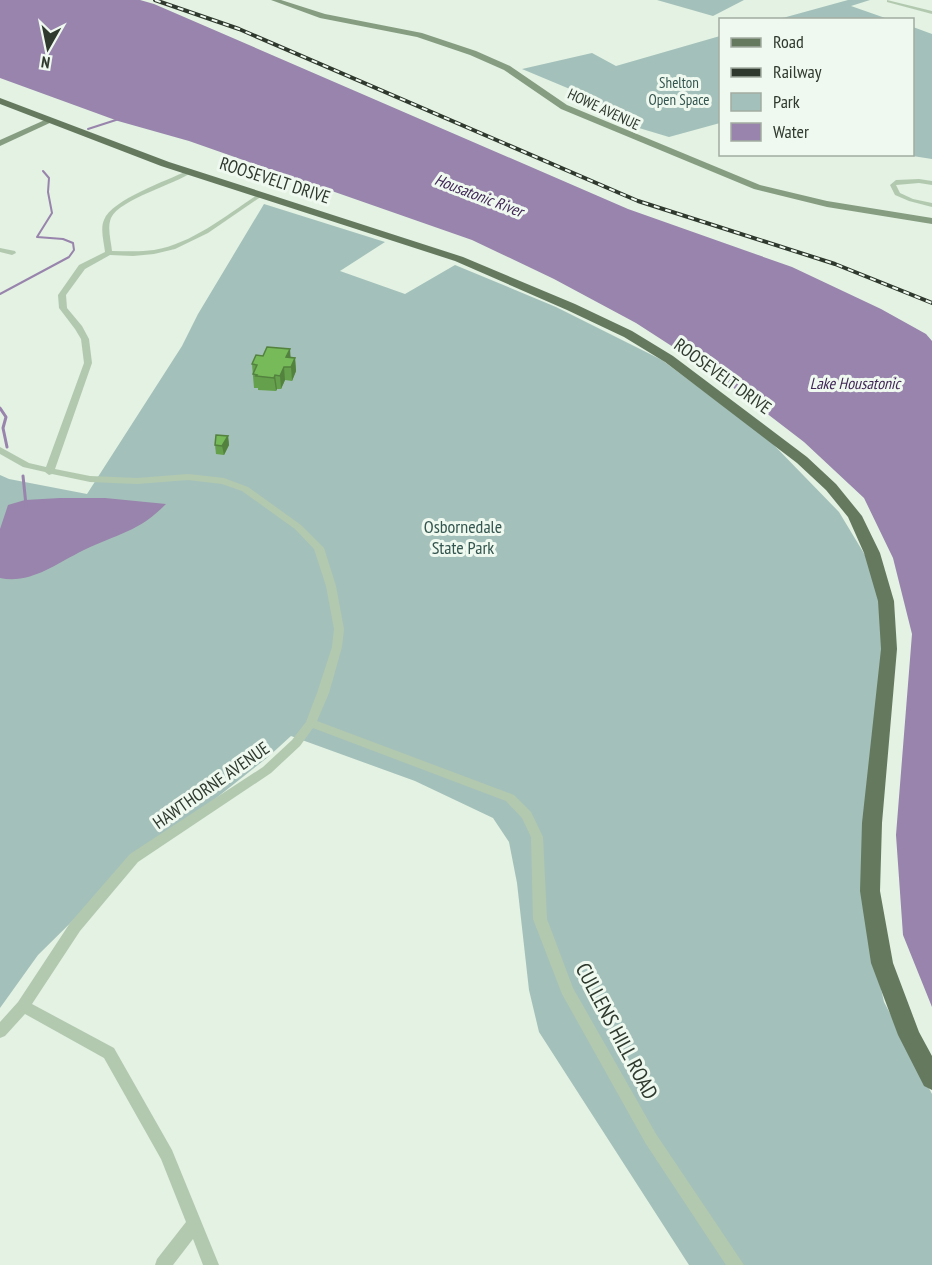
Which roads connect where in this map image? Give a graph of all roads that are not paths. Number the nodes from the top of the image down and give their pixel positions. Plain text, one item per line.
1 (274, 0) edge
2 (890, 1) edge
3 (932, 13) edge
4 (0, 101) edge
5 (50, 121) junction
6 (0, 143) edge
7 (189, 172) junction
8 (932, 183) edge
9 (259, 196) junction
10 (932, 205) edge
11 (932, 221) edge
12 (0, 250) edge
13 (12, 253) dead end
14 (109, 253) junction
15 (0, 450) edge
16 (49, 472) junction
17 (311, 723) junction
18 (23, 1006) junction
19 (0, 1032) edge
20 (932, 1079) edge
21 (194, 1225) junction
22 (163, 1265) edge
23 (211, 1265) edge
24 (736, 1265) edge

1 - 11 main road, HOWE AVENUE
2 - 3 street
4 - 5 main road, ROOSEVELT DRIVE
5 - 6 main road
5 - 7 main road, ROOSEVELT DRIVE
7 - 9 main road, ROOSEVELT DRIVE
7 - 14 street
8 - 10 street
9 - 14 street
9 - 20 main road, ROOSEVELT DRIVE
12 - 13 street
14 - 16 street
15 - 16 street, HAWTHORNE AVENUE
16 - 17 street, HAWTHORNE AVENUE
17 - 18 street, HAWTHORNE AVENUE
17 - 24 street, CULLENS HILL ROAD
18 - 19 street, HAWTHORNE AVENUE
18 - 21 street
21 - 22 street
21 - 23 street

